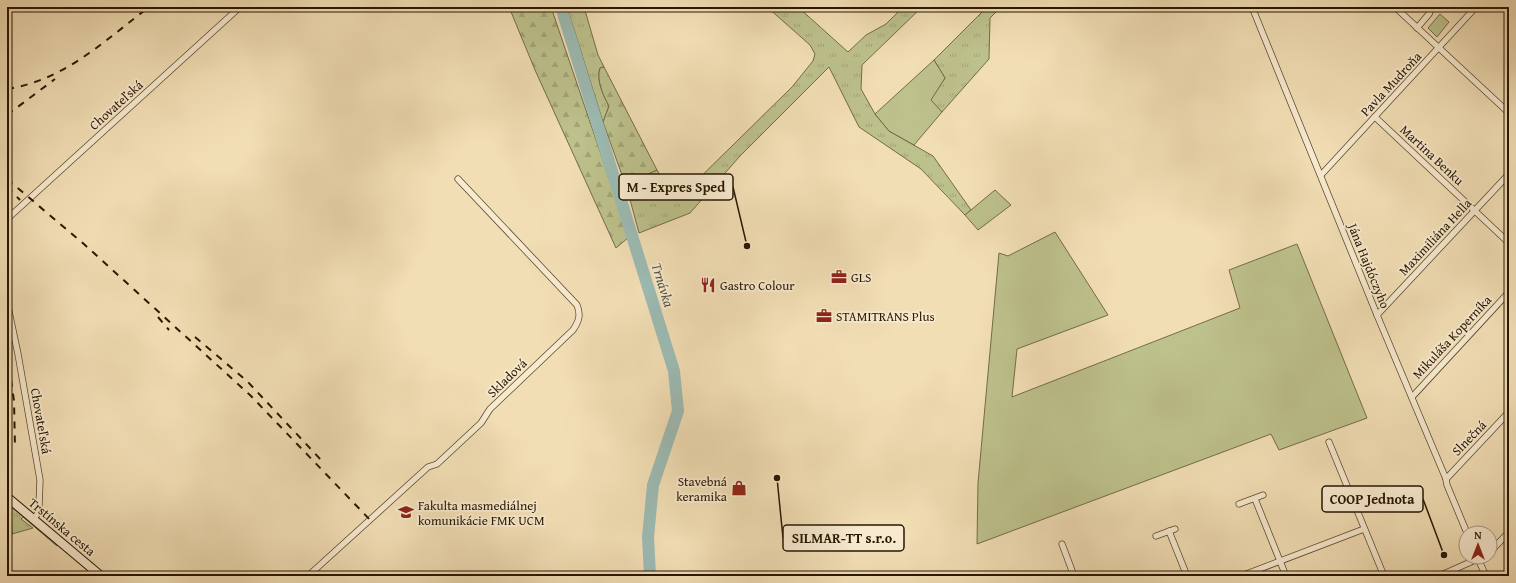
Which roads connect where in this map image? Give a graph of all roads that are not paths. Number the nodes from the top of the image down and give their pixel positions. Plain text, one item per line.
1 (240, 7) edge
2 (1252, 7) edge
3 (1394, 7) edge
4 (1432, 7) edge
5 (1476, 7) edge
6 (1417, 28) junction
7 (1439, 48) junction
8 (1509, 113) edge
9 (1374, 117) junction
10 (1509, 174) edge
11 (1321, 175) junction
12 (458, 179) dead end
13 (1475, 210) junction
14 (7, 219) edge
15 (1509, 243) edge
16 (1509, 292) edge
17 (7, 302) edge
18 (1377, 315) junction
19 (1412, 397) junction
20 (1509, 412) edge
21 (1329, 442) dead end
22 (1446, 479) junction
23 (1263, 495) dead end
24 (7, 497) edge
25 (1255, 498) junction
26 (1239, 504) dead end
27 (33, 520) junction
28 (1464, 525) edge
29 (1175, 529) dead end
30 (1364, 529) junction
31 (1169, 531) junction
32 (1509, 532) edge
33 (1156, 536) dead end
34 (1062, 544) dead end
35 (1498, 544) edge
36 (1280, 561) junction
37 (1463, 565) edge
38 (1482, 565) edge
39 (101, 576) edge
40 (308, 576) edge
41 (1074, 576) edge
42 (1187, 576) edge
43 (1242, 576) edge
44 (1286, 576) edge
45 (1384, 576) edge
46 (1439, 576) edge
47 (1486, 576) edge

1 - 14 street, Chovateľská
2 - 11 street, Jána Hajdóczyho
3 - 6 street
4 - 6 street
5 - 7 street, Pavla Mudroňa
6 - 7 street
7 - 8 street
7 - 9 street, Pavla Mudroňa
9 - 11 street, Pavla Mudroňa
9 - 13 street, Martina Benku
10 - 13 street, Maximiliána Hella
11 - 18 street, Jána Hajdóczyho
12 - 40 street, Skladová
13 - 15 street, Martina Benku
13 - 18 street, Maximiliána Hella
16 - 19 street, Mikuláša Koperníka
17 - 27 street, Chovateľská
18 - 19 street, Jána Hajdóczyho
19 - 22 street, Jána Hajdóczyho
20 - 22 street, Slnečná
21 - 30 street
22 - 28 street, Jána Hajdóczyho
23 - 25 street
24 - 27 main road, Trstínska cesta
25 - 26 street
25 - 36 street
27 - 39 main road, Trstínska cesta
29 - 31 street
30 - 36 street
30 - 45 street
31 - 33 street
31 - 42 street
32 - 35 street
34 - 41 street
36 - 43 street
36 - 44 street
37 - 46 street
38 - 47 street

